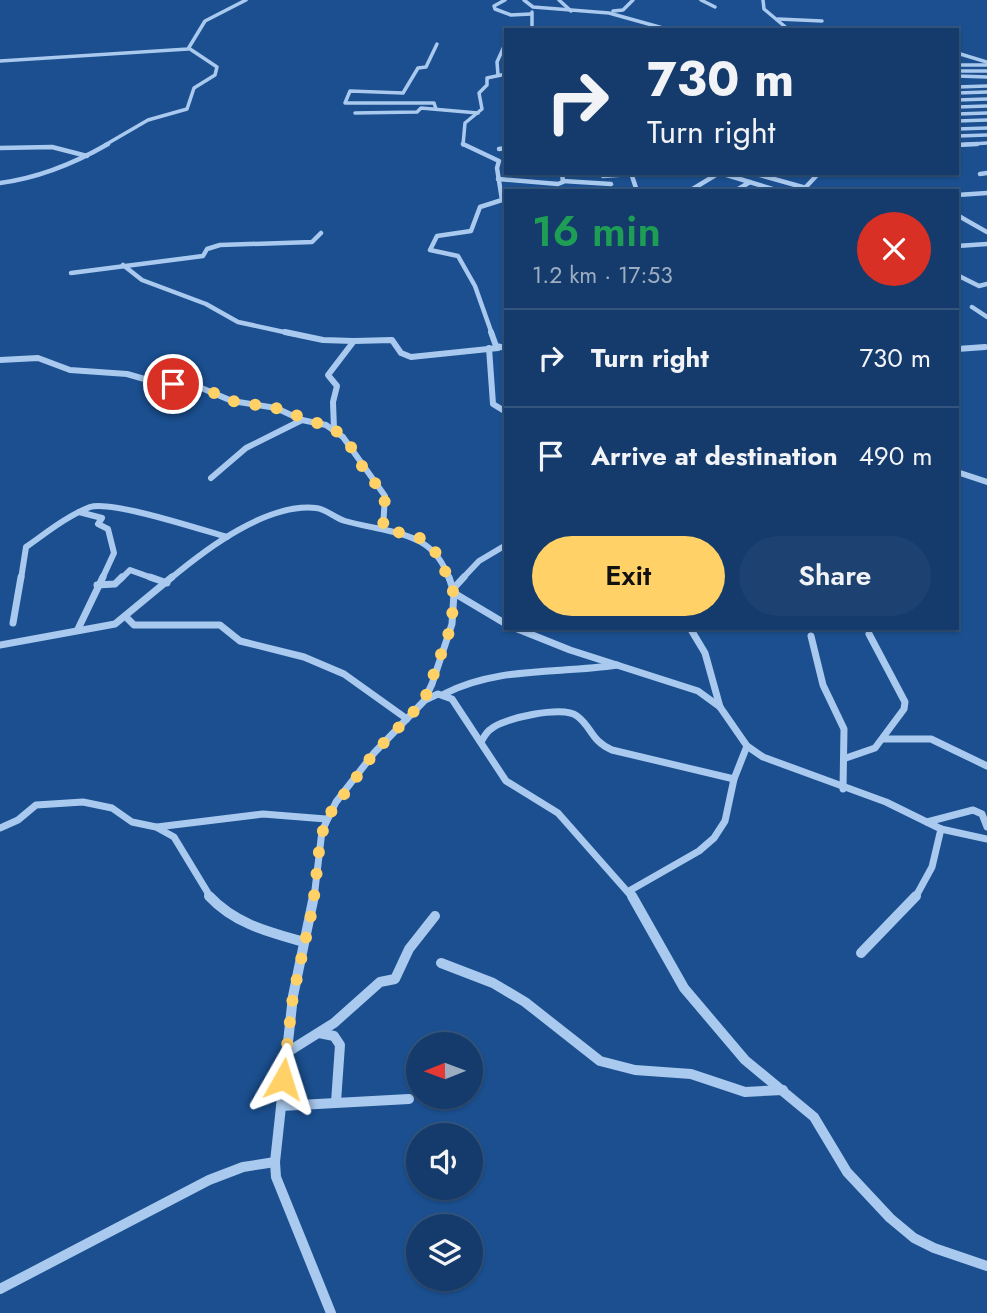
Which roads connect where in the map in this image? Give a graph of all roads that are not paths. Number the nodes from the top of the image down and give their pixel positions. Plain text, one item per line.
1 (246, 0) edge
2 (505, 0) edge
3 (524, 0) edge
4 (559, 0) edge
5 (631, 0) edge
6 (701, 0) edge
7 (763, 0) edge
8 (715, 7) dead end
9 (533, 8) junction
10 (623, 10) junction
11 (572, 12) junction
12 (602, 13) junction
13 (531, 14) junction
14 (618, 15) junction
15 (778, 19) junction
16 (822, 21) dead end
17 (532, 28) edge
18 (663, 28) edge
19 (787, 28) edge
20 (437, 44) dead end
21 (504, 47) edge
22 (190, 49) junction
23 (959, 54) edge
24 (959, 59) edge
25 (977, 59) junction
26 (0, 61) edge
27 (987, 64) edge
28 (959, 65) edge
29 (987, 71) edge
30 (959, 73) edge
31 (959, 73) edge
32 (504, 74) edge
33 (498, 75) junction
34 (987, 77) edge
35 (987, 86) edge
36 (959, 87) edge
37 (366, 92) junction
38 (987, 92) edge
39 (382, 93) junction
40 (959, 93) edge
41 (987, 99) edge
42 (959, 100) edge
43 (361, 105) junction
44 (379, 106) junction
45 (987, 106) edge
46 (959, 107) edge
47 (436, 109) junction
48 (355, 113) dead end
49 (479, 113) junction
50 (987, 113) edge
51 (959, 114) edge
52 (987, 120) edge
53 (959, 121) edge
54 (987, 128) edge
55 (959, 129) edge
56 (987, 135) edge
57 (959, 136) edge
58 (987, 143) edge
59 (959, 145) edge
60 (0, 148) edge
61 (504, 148) edge
62 (499, 149) dead end
63 (87, 156) junction
64 (987, 173) edge
65 (980, 174) dead end
66 (562, 175) edge
67 (617, 175) edge
68 (717, 175) edge
69 (727, 175) edge
70 (759, 175) edge
71 (818, 175) edge
72 (603, 176) dead end
73 (498, 179) junction
74 (750, 182) junction
75 (0, 183) edge
76 (560, 183) junction
77 (611, 184) dead end
78 (568, 188) dead end
79 (693, 189) edge
80 (738, 189) edge
81 (773, 189) edge
82 (804, 189) edge
83 (987, 193) edge
84 (959, 195) edge
85 (959, 216) edge
86 (987, 232) edge
87 (321, 233) dead end
88 (984, 244) edge
89 (959, 246) edge
90 (987, 252) edge
91 (123, 264) junction
92 (71, 273) dead end
93 (959, 275) edge
94 (987, 284) edge
95 (972, 307) dead end
96 (987, 317) edge
97 (354, 341) junction
98 (985, 347) dead end
99 (489, 348) junction
100 (498, 348) junction
101 (504, 348) edge
102 (959, 349) edge
103 (0, 360) edge
104 (504, 411) edge
105 (302, 420) junction
106 (334, 429) junction
107 (959, 473) edge
108 (211, 478) dead end
109 (987, 482) edge
110 (79, 512) junction
111 (383, 528) junction
112 (228, 537) junction
113 (504, 546) edge
114 (167, 583) junction
115 (97, 585) junction
116 (453, 591) junction
117 (126, 617) junction
118 (13, 623) dead end
119 (504, 623) edge
120 (78, 629) junction
121 (521, 630) edge
122 (691, 630) edge
123 (869, 634) dead end
124 (811, 636) dead end
125 (0, 645) edge
126 (618, 665) junction
127 (444, 694) junction
128 (424, 701) junction
129 (720, 708) junction
130 (407, 719) junction
131 (884, 739) junction
132 (481, 742) junction
133 (747, 747) junction
134 (987, 757) edge
135 (846, 758) junction
136 (976, 758) junction
137 (987, 766) edge
138 (734, 779) junction
139 (843, 789) junction
140 (326, 819) junction
141 (926, 822) junction
142 (156, 827) junction
143 (987, 827) edge
144 (0, 828) edge
145 (941, 829) junction
146 (987, 839) edge
147 (629, 891) junction
148 (435, 916) dead end
149 (304, 943) junction
150 (861, 953) dead end
151 (441, 963) dead end
152 (319, 1034) junction
153 (286, 1053) junction
154 (783, 1090) junction
155 (406, 1099) edge
156 (336, 1102) junction
157 (281, 1106) junction
158 (275, 1162) junction
159 (987, 1266) edge
160 (0, 1289) edge
161 (331, 1313) edge

1 - 22 street
2 - 13 street
3 - 9 street
4 - 11 street
5 - 10 street
6 - 8 street
7 - 15 street
9 - 11 street
9 - 13 street
10 - 12 street
10 - 14 street
11 - 12 street
12 - 14 street
13 - 17 street
14 - 18 street
15 - 16 street
15 - 19 street
20 - 39 street
21 - 33 street
22 - 26 street
22 - 63 street
23 - 25 street
24 - 25 street
25 - 27 street
27 - 28 street
29 - 30 street
31 - 34 street
32 - 33 street
33 - 49 street
35 - 36 street
37 - 39 street
37 - 43 street
37 - 43 street
38 - 40 street
39 - 44 street
41 - 42 street
43 - 44 street
44 - 47 street
45 - 46 street
47 - 48 street
47 - 49 street
49 - 73 street
50 - 51 street
52 - 53 street
54 - 55 street
56 - 57 street
58 - 59 street
60 - 63 street
61 - 62 street
63 - 75 street
64 - 65 street
66 - 76 street
67 - 72 street
68 - 79 street
69 - 74 street
70 - 82 street
71 - 82 street
73 - 76 street
73 - 100 street
74 - 80 street
74 - 81 street
76 - 77 street
76 - 78 street
83 - 84 street
85 - 86 street
87 - 91 street
88 - 89 street
88 - 90 street
91 - 92 street
91 - 97 street
93 - 94 street
95 - 96 street
97 - 99 street
97 - 106 street
98 - 102 street
99 - 100 street
99 - 104 street
100 - 101 street
103 - 105 street
105 - 106 street
105 - 108 street
106 - 111 street
107 - 109 street
110 - 112 street
110 - 115 street
110 - 118 street
111 - 112 street
111 - 116 street
112 - 114 street
113 - 116 street
114 - 115 street
114 - 117 street
115 - 120 street
116 - 119 street
116 - 128 street
117 - 120 street
117 - 130 street
120 - 125 street
121 - 126 street
122 - 129 street
123 - 131 street
124 - 135 street
126 - 127 street
126 - 129 street
127 - 128 street
127 - 132 street
128 - 130 street
129 - 133 street
130 - 140 street
131 - 135 street
131 - 136 street
132 - 138 street
132 - 147 street
133 - 138 street
133 - 139 street
134 - 136 street
135 - 139 street
136 - 137 street
138 - 147 street
139 - 141 street
140 - 142 street
140 - 149 street
141 - 143 street
141 - 145 street
142 - 144 street
142 - 149 street
145 - 146 street
145 - 150 street
147 - 154 street
148 - 152 street
149 - 153 street
151 - 154 street
152 - 153 street
152 - 156 street
153 - 157 street
154 - 159 street
155 - 156 street
156 - 157 street
157 - 158 street
158 - 160 street
158 - 161 street

